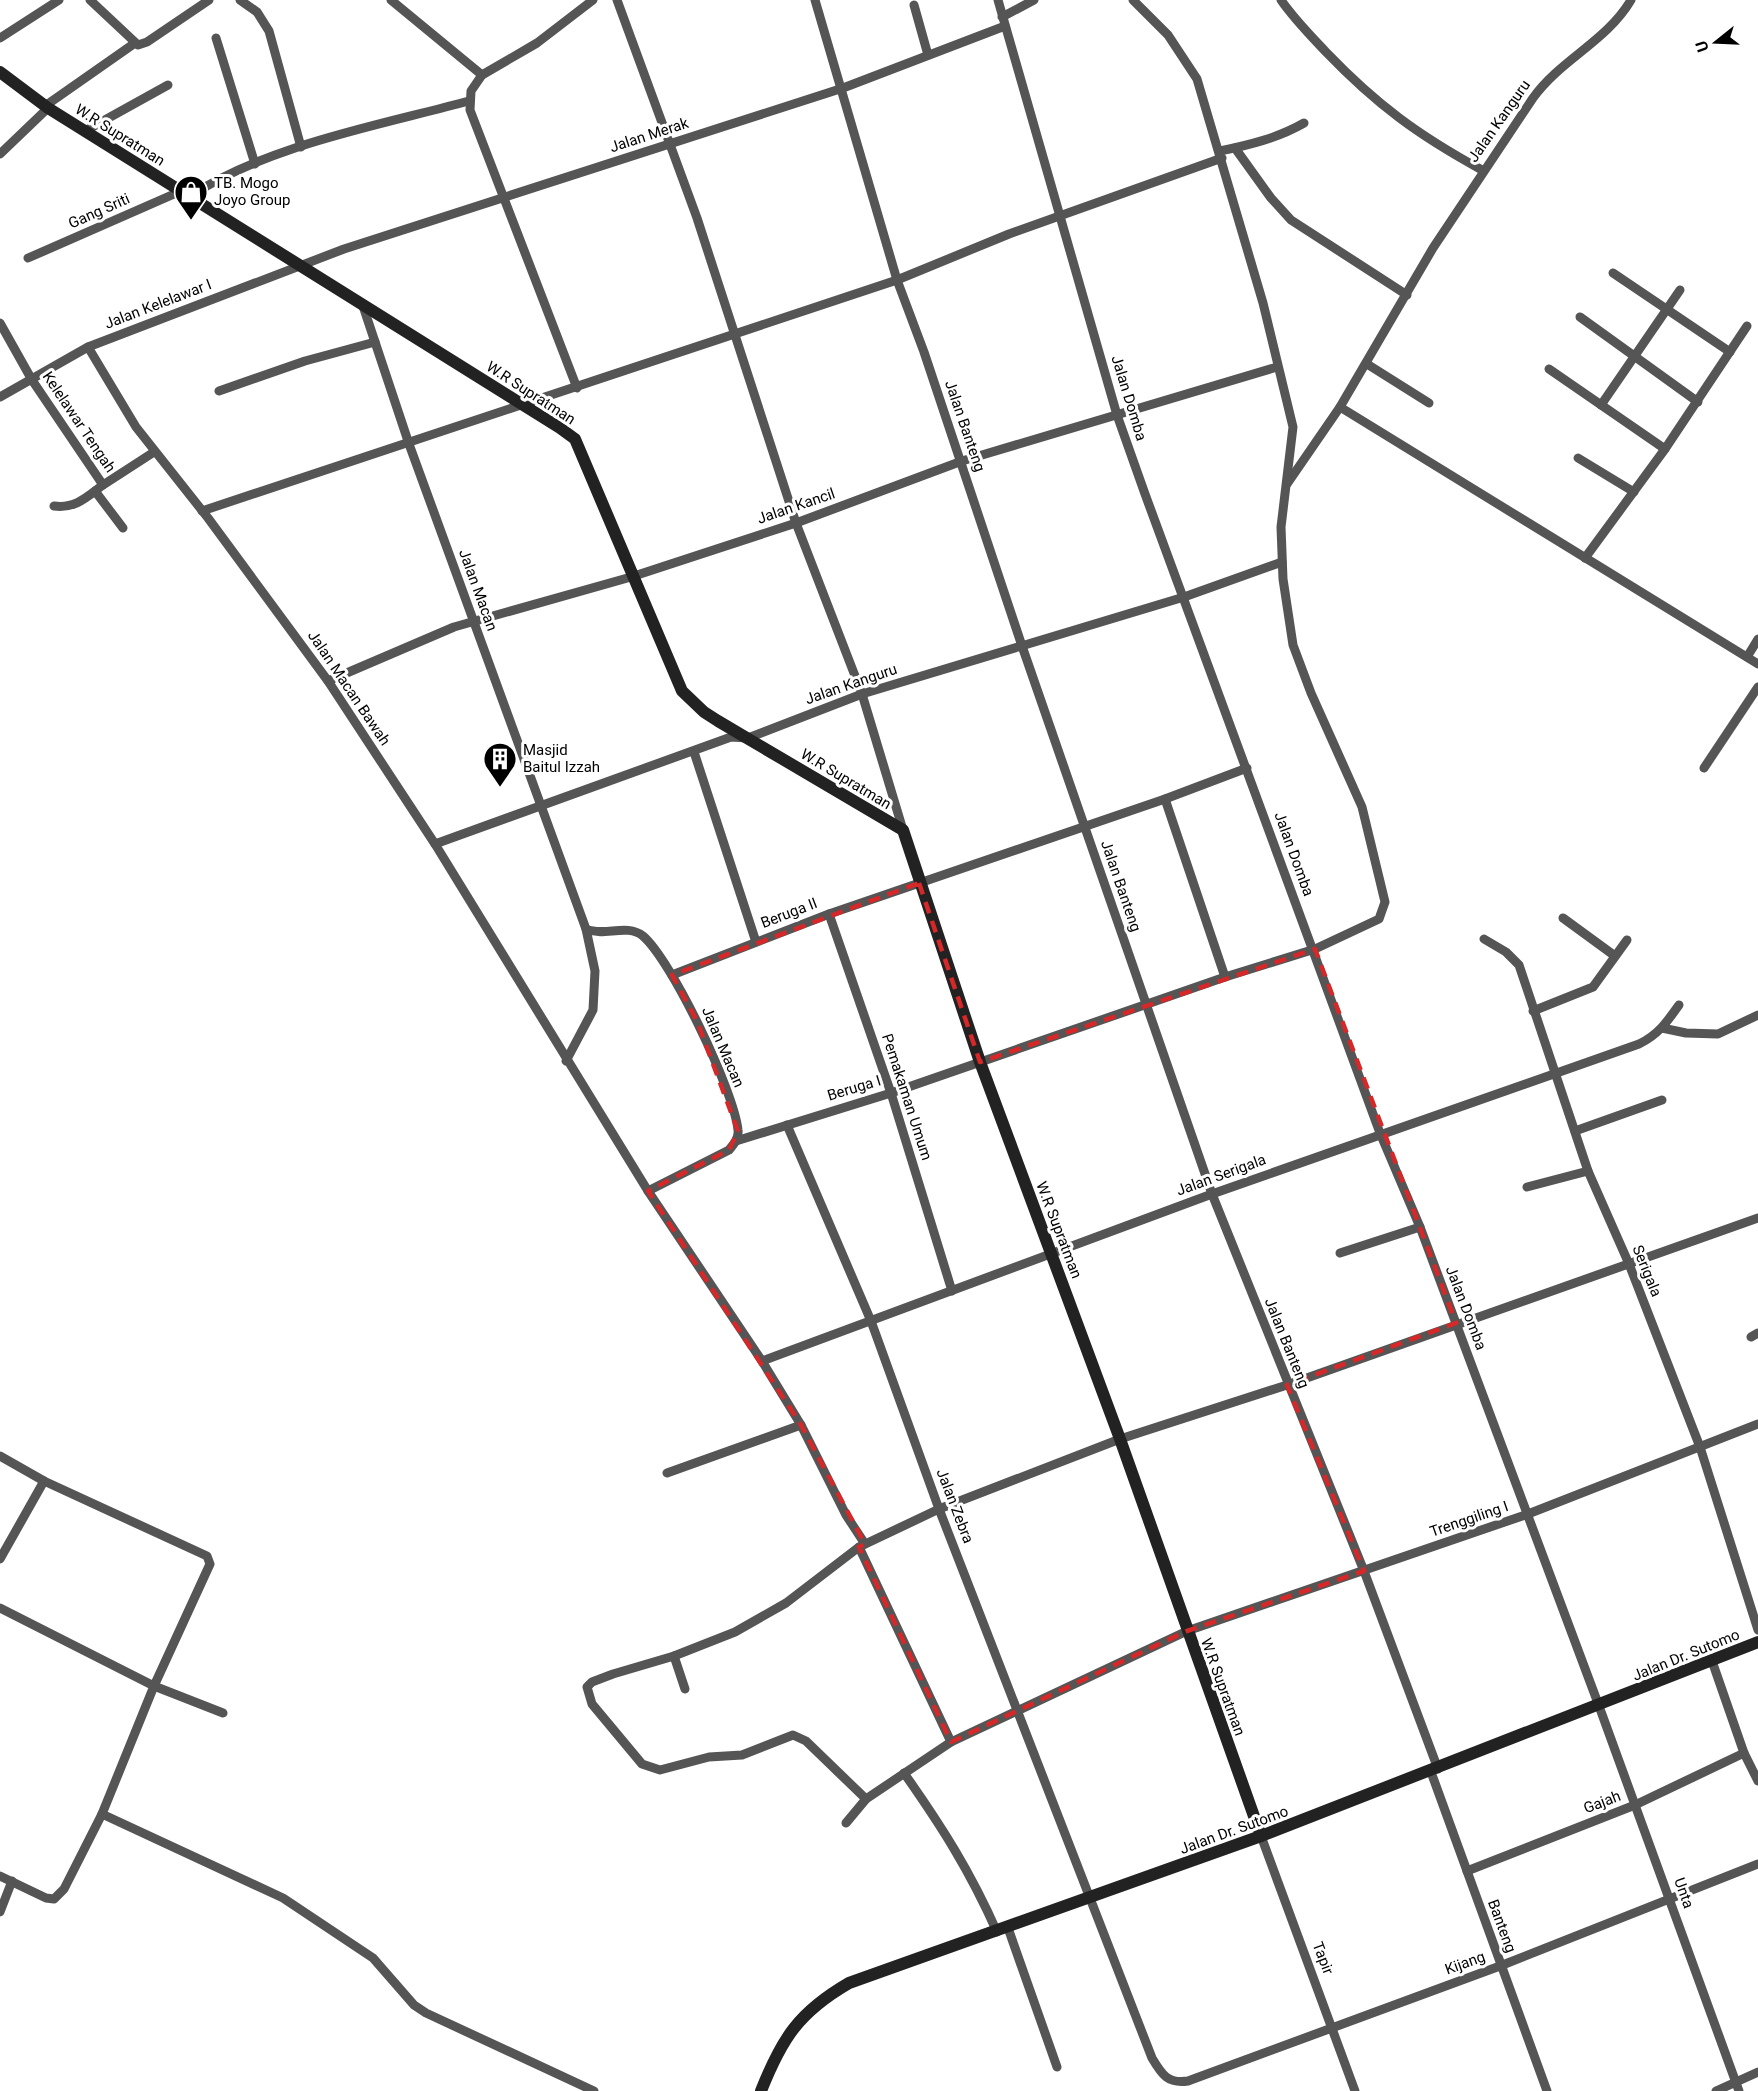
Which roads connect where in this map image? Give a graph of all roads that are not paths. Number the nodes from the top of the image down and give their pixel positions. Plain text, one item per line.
1 (59, 0) edge
2 (90, 0) edge
3 (209, 0) edge
4 (240, 0) edge
5 (391, 0) edge
6 (617, 0) edge
7 (815, 0) edge
8 (998, 0) edge
9 (1034, 0) edge
10 (1133, 0) edge
11 (1281, 0) edge
12 (1631, 0) edge
13 (591, 1) edge
14 (914, 5) dead end
15 (1004, 21) junction
16 (0, 38) edge
17 (216, 38) dead end
18 (135, 43) junction
19 (928, 55) junction
20 (0, 72) edge
21 (482, 75) junction
22 (168, 85) dead end
23 (843, 88) junction
24 (469, 101) junction
25 (46, 107) junction
26 (1304, 123) dead end
27 (85, 131) junction
28 (670, 144) junction
29 (301, 147) junction
30 (1235, 148) junction
31 (0, 154) edge
32 (1221, 155) junction
33 (255, 164) junction
34 (1482, 171) junction
35 (185, 194) junction
36 (504, 199) junction
37 (1059, 216) junction
38 (28, 258) dead end
39 (301, 266) junction
40 (1613, 273) dead end
41 (897, 280) junction
42 (1680, 290) dead end
43 (1407, 295) junction
44 (362, 303) junction
45 (1666, 308) junction
46 (1580, 317) dead end
47 (0, 323) edge
48 (1747, 326) dead end
49 (734, 335) junction
50 (375, 342) junction
51 (88, 347) junction
52 (1730, 352) junction
53 (1634, 358) junction
54 (1367, 364) junction
55 (1277, 367) junction
56 (1549, 369) dead end
57 (32, 380) junction
58 (577, 388) junction
59 (219, 391) dead end
60 (0, 397) edge
61 (1698, 402) junction
62 (1429, 403) dead end
63 (1601, 405) junction
64 (524, 406) junction
65 (1341, 407) junction
66 (1117, 415) junction
67 (409, 444) junction
68 (1665, 449) junction
69 (154, 452) junction
70 (1578, 458) dead end
71 (962, 461) junction
72 (1285, 487) junction
73 (99, 488) junction
74 (1634, 492) junction
75 (54, 506) dead end
76 (202, 511) junction
77 (796, 523) junction
78 (123, 528) dead end
79 (1585, 558) junction
80 (1282, 562) junction
81 (631, 577) junction
82 (1184, 597) junction
83 (473, 621) junction
84 (1758, 639) edge
85 (1022, 646) junction
86 (1747, 657) junction
87 (1758, 664) edge
88 (328, 681) junction
89 (1758, 687) edge
90 (862, 694) junction
91 (748, 738) junction
92 (694, 752) junction
93 (1246, 768) junction
94 (1704, 768) dead end
95 (1165, 799) junction
96 (541, 807) junction
97 (1085, 827) junction
98 (903, 830) junction
99 (435, 844) junction
100 (920, 883) junction
101 (829, 914) junction
102 (1563, 918) dead end
103 (586, 929) junction
104 (1484, 939) dead end
105 (1626, 940) dead end
106 (756, 942) junction
107 (1315, 950) junction
108 (1615, 956) junction
109 (672, 975) junction
110 (1225, 977) junction
111 (1147, 1004) junction
112 (1678, 1005) dead end
113 (1533, 1011) junction
114 (1758, 1016) edge
115 (1662, 1028) junction
116 (566, 1061) junction
117 (980, 1062) junction
118 (1556, 1075) junction
119 (891, 1093) junction
120 (1662, 1100) dead end
121 (787, 1125) junction
122 (1575, 1131) junction
123 (1380, 1133) junction
124 (736, 1141) junction
125 (1588, 1171) junction
126 (1527, 1187) dead end
127 (648, 1191) junction
128 (1212, 1194) junction
129 (1758, 1218) edge
130 (1420, 1227) junction
131 (1051, 1252) junction
132 (1340, 1253) dead end
133 (1629, 1264) junction
134 (952, 1291) junction
135 (871, 1321) junction
136 (1456, 1323) junction
137 (762, 1361) junction
138 (1287, 1385) junction
139 (1758, 1424) edge
140 (801, 1425) junction
141 (1120, 1439) junction
142 (1700, 1447) junction
143 (0, 1456) edge
144 (667, 1473) dead end
145 (44, 1481) junction
146 (939, 1509) junction
147 (1528, 1514) junction
148 (862, 1545) junction
149 (0, 1559) edge
150 (1364, 1571) junction
151 (0, 1608) edge
152 (1758, 1630) edge
153 (1187, 1631) junction
154 (1758, 1642) edge
155 (674, 1656) junction
156 (1712, 1661) junction
157 (154, 1686) junction
158 (685, 1689) dead end
159 (1599, 1706) junction
160 (1018, 1708) junction
161 (223, 1713) dead end
162 (951, 1742) junction
163 (1744, 1754) junction
164 (1435, 1770) junction
165 (904, 1773) junction
166 (1758, 1781) edge
167 (866, 1799) junction
168 (1635, 1805) junction
169 (102, 1814) junction
170 (846, 1823) dead end
171 (1261, 1836) junction
172 (1758, 1864) edge
173 (1467, 1871) junction
174 (0, 1876) edge
175 (12, 1881) junction
176 (1091, 1899) junction
177 (1671, 1900) junction
178 (0, 1912) edge
179 (1003, 1930) junction
180 (1500, 1966) junction
181 (1333, 2027) junction
182 (1057, 2067) dead end
183 (1758, 2072) edge
184 (1179, 2082) joint
185 (1737, 2087) edge
186 (594, 2091) edge
187 (761, 2091) edge
188 (1355, 2091) edge
189 (1546, 2091) edge
190 (1716, 2091) edge

1 - 16 street
2 - 18 street
3 - 18 street
4 - 29 street
5 - 21 street
6 - 28 street
7 - 23 street, Jalan Banteng
8 - 15 street, Jalan Domba
9 - 15 street, Jalan Merak
10 - 32 street, Beruga I
11 - 34 street
12 - 34 street, Jalan Kanguru
13 - 21 street
14 - 19 street
15 - 19 street, Jalan Merak
15 - 37 street, Jalan Domba
17 - 33 street
18 - 25 street
19 - 23 street, Jalan Merak
20 - 25 street, W.R Supratman
21 - 24 street
22 - 27 street
23 - 28 street, Jalan Merak
23 - 41 street, Jalan Banteng
24 - 29 street, Gang Sriti
24 - 36 street
25 - 27 street, W.R Supratman
25 - 31 street
26 - 30 street
27 - 35 street, W.R Supratman
28 - 36 street, Jalan Merak
28 - 49 street
29 - 33 street, Gang Sriti
30 - 32 street
30 - 43 street
32 - 37 street
32 - 55 street, Beruga I
33 - 35 street, Gang Sriti
34 - 43 street, Jalan Kanguru
35 - 38 street, Gang Sriti
35 - 39 street, W.R Supratman
36 - 39 street, Jalan Merak
36 - 58 street
37 - 41 street
37 - 66 street, Jalan Domba
39 - 44 street, W.R Supratman
39 - 51 street, Jalan Kelelawar I
40 - 45 street
41 - 49 street
41 - 71 street, Jalan Banteng
42 - 45 street
43 - 54 street, Jalan Kanguru
44 - 50 street, Jalan Macan
44 - 64 street, W.R Supratman
45 - 52 street
45 - 53 street
46 - 53 street
47 - 57 street, Kelelawar Tengah
48 - 52 street
49 - 58 street
49 - 77 street
50 - 59 street
50 - 67 street, Jalan Macan
51 - 57 street, Jalan Kelelawar I
51 - 69 street, Jalan Macan Bawah
52 - 61 street
53 - 61 street
53 - 63 street
54 - 62 street
54 - 65 street, Jalan Kanguru
55 - 66 street, Jalan Kancil
55 - 72 street, Beruga I
56 - 63 street
57 - 60 street, Jalan Kelelawar I
57 - 73 street, Kelelawar Tengah
58 - 64 street
61 - 68 street
63 - 68 street
64 - 67 street
64 - 81 street, W.R Supratman
65 - 72 street
65 - 79 street
66 - 71 street, Jalan Kancil
66 - 82 street, Jalan Domba
67 - 76 street
67 - 83 street, Jalan Macan
68 - 74 street
69 - 73 street, Kelelawar Tengah
69 - 76 street, Jalan Macan Bawah
70 - 74 street
71 - 77 street, Jalan Kancil
71 - 85 street, Jalan Banteng
72 - 80 street, Beruga I
73 - 75 street
73 - 78 street
74 - 79 street
76 - 88 street, Jalan Macan Bawah
77 - 81 street, Jalan Kancil
77 - 90 street
79 - 86 street
80 - 82 street, Jalan Kanguru
80 - 107 street, Beruga I
81 - 83 street, Jalan Kancil
81 - 91 street, W.R Supratman
82 - 85 street, Jalan Kanguru
82 - 93 street, Jalan Domba
83 - 88 street, Jalan Kancil
83 - 96 street, Jalan Macan
84 - 86 street
85 - 90 street, Jalan Kanguru
85 - 97 street, Jalan Banteng
86 - 87 street
88 - 99 street, Jalan Macan Bawah
89 - 94 street
90 - 91 street, Jalan Kanguru
90 - 98 street
91 - 92 street, Jalan Kanguru
91 - 98 street, W.R Supratman
92 - 96 street, Jalan Kanguru
92 - 106 street
93 - 95 street, Beruga II
93 - 107 street, Jalan Domba
95 - 97 street, Beruga II
95 - 110 street
96 - 99 street, Jalan Kanguru
96 - 103 street, Jalan Macan
97 - 100 street, Beruga II
97 - 111 street, Jalan Banteng
98 - 100 street, W.R Supratman
99 - 116 street, Jalan Macan Bawah
100 - 101 street, Beruga II
100 - 117 street, W.R Supratman
101 - 106 street, Beruga II
101 - 119 street, Pemakaman Umum
102 - 108 street
103 - 109 street, Jalan Macan
103 - 116 street, Jalan Macan
104 - 113 street, Serigala
105 - 108 street
106 - 109 street, Beruga II
107 - 110 street, Beruga I
107 - 123 street, Jalan Domba
108 - 113 street
109 - 124 street, Jalan Macan
110 - 111 street, Beruga I
111 - 117 street, Beruga I
111 - 128 street, Jalan Banteng
112 - 115 street, Jalan Serigala
113 - 118 street, Serigala
114 - 115 street
115 - 118 street, Jalan Serigala
116 - 127 street, Jalan Macan Bawah
117 - 119 street, Beruga I
117 - 131 street, W.R Supratman
118 - 122 street, Serigala
118 - 123 street, Jalan Serigala
119 - 121 street, Beruga I
119 - 134 street, Pemakaman Umum
120 - 122 street
121 - 124 street, Beruga I
121 - 135 street, Jalan Zebra
122 - 125 street, Serigala
123 - 128 street, Jalan Serigala
123 - 130 street, Jalan Domba
124 - 127 street
125 - 126 street
125 - 133 street, Serigala
127 - 137 street, Jalan Macan Bawah
128 - 131 street, Jalan Serigala
128 - 138 street, Jalan Banteng
129 - 133 street
130 - 132 street
130 - 136 street, Jalan Domba
131 - 134 street, Jalan Serigala
131 - 141 street, W.R Supratman
133 - 136 street
133 - 142 street, Serigala
134 - 135 street, Jalan Serigala
135 - 137 street, Jalan Serigala
135 - 146 street, Jalan Zebra
136 - 138 street
136 - 147 street, Jalan Domba
137 - 140 street, Jalan Macan Bawah
138 - 141 street
138 - 150 street, Jalan Banteng
139 - 142 street, Trenggiling I
140 - 144 street
140 - 148 street, Jalan Macan Bawah
141 - 146 street
141 - 153 street, W.R Supratman
142 - 147 street, Trenggiling I
142 - 152 street, Serigala
143 - 145 street
145 - 149 street
145 - 157 street
146 - 148 street
146 - 160 street, Jalan Zebra
147 - 150 street, Trenggiling I
147 - 159 street, Jalan Domba
148 - 155 street
148 - 162 street, Jalan Macan Bawah
150 - 153 street, Trenggiling I
150 - 164 street, Jalan Banteng
151 - 157 street
153 - 160 street, Trenggiling I
153 - 171 street, W.R Supratman
154 - 156 street, Jalan Dr. Sutomo
155 - 158 street
155 - 167 street
156 - 159 street, Jalan Dr. Sutomo
156 - 163 street
157 - 161 street
157 - 169 street
159 - 164 street, Jalan Dr. Sutomo
159 - 168 street, Unta
160 - 162 street, Trenggiling I
160 - 176 street, Jalan Zebra
162 - 165 street, Trenggiling I
163 - 166 street
163 - 168 street, Gajah
164 - 171 street, Jalan Dr. Sutomo
164 - 173 street, Banteng
165 - 167 street, Trenggiling I
165 - 179 street
167 - 170 street, Trenggiling I
168 - 173 street, Gajah
168 - 177 street, Unta
169 - 175 street
169 - 186 street
171 - 176 street, Jalan Dr. Sutomo
171 - 181 street, Tapir
172 - 177 street, Kijang
173 - 180 street, Banteng
174 - 175 street
175 - 178 street
176 - 179 street, Jalan Dr. Sutomo
176 - 184 street, Jalan Zebra
177 - 180 street, Kijang
177 - 185 street, Unta
179 - 182 street
179 - 187 street, Jalan Dr. Sutomo
180 - 181 street, Kijang
180 - 189 street, Banteng
181 - 184 street, Kijang
181 - 188 street, Tapir
183 - 185 street
185 - 190 street

